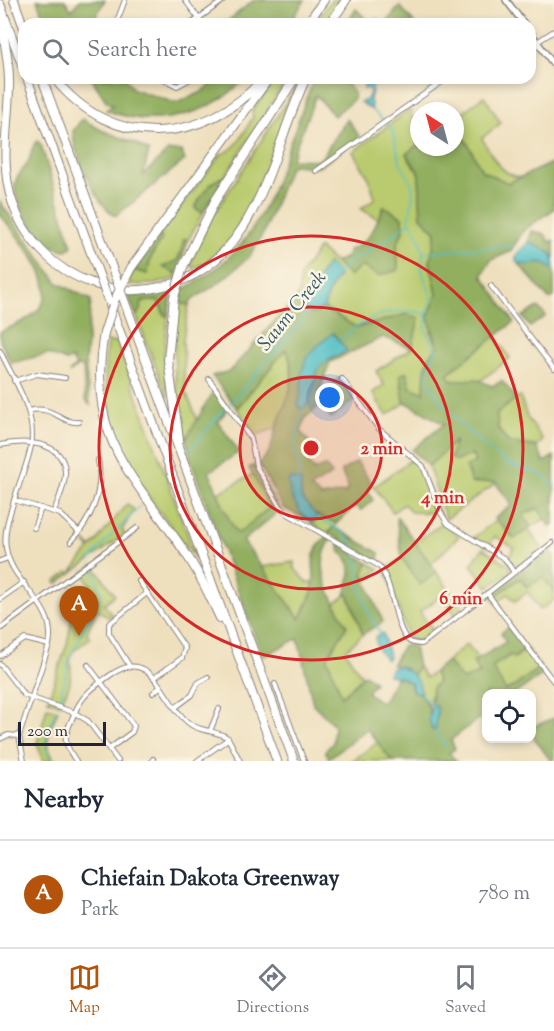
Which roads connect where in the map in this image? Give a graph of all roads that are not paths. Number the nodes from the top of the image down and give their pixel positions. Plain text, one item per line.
1 (14, 0) edge
2 (125, 0) edge
3 (185, 0) edge
4 (224, 0) edge
5 (324, 0) edge
6 (347, 0) edge
7 (506, 0) edge
8 (0, 4) edge
9 (0, 15) edge
10 (21, 18) edge
11 (118, 18) edge
12 (198, 18) edge
13 (200, 18) edge
14 (311, 18) edge
15 (334, 18) edge
16 (339, 18) edge
17 (519, 18) edge
18 (554, 31) edge
19 (537, 42) joint
20 (18, 54) edge
21 (554, 65) edge
22 (29, 84) edge
23 (44, 84) edge
24 (59, 84) edge
25 (258, 84) edge
26 (265, 84) edge
27 (291, 84) edge
28 (304, 84) edge
29 (439, 84) edge
30 (316, 171) dead end
31 (491, 286) dead end
32 (0, 351) edge
33 (554, 369) edge
34 (65, 378) dead end
35 (209, 379) dead end
36 (342, 379) dead end
37 (14, 381) junction
38 (28, 411) junction
39 (79, 422) dead end
40 (31, 442) junction
41 (0, 445) edge
42 (99, 460) dead end
43 (183, 462) junction
44 (14, 500) junction
45 (41, 508) junction
46 (54, 512) junction
47 (34, 528) dead end
48 (137, 528) dead end
49 (3, 533) edge
50 (80, 533) junction
51 (71, 542) dead end
52 (552, 543) dead end
53 (8, 558) junction
54 (0, 561) edge
55 (513, 571) junction
56 (139, 581) dead end
57 (24, 582) junction
58 (147, 593) junction
59 (487, 593) junction
60 (0, 599) edge
61 (38, 601) junction
62 (0, 629) edge
63 (49, 645) junction
64 (0, 656) edge
65 (242, 663) junction
66 (0, 664) edge
67 (88, 664) dead end
68 (129, 666) junction
69 (208, 677) dead end
70 (154, 678) junction
71 (101, 681) junction
72 (554, 682) edge
73 (274, 684) dead end
74 (160, 687) junction
75 (153, 693) dead end
76 (31, 698) junction
77 (176, 708) junction
78 (219, 709) dead end
79 (75, 713) junction
80 (210, 731) junction
81 (19, 736) junction
82 (228, 738) junction
83 (0, 739) edge
84 (109, 749) junction
85 (24, 761) edge
86 (76, 761) edge
87 (117, 761) edge
88 (197, 761) edge
89 (240, 761) edge
90 (277, 761) edge
91 (294, 761) edge
92 (304, 761) edge

1 - 10 highway
2 - 11 street
3 - 12 street
4 - 13 street
5 - 14 highway
6 - 15 highway
6 - 16 highway
7 - 17 main road
8 - 20 highway
9 - 28 highway
18 - 19 street
19 - 21 main road
22 - 65 highway, bridge
23 - 43 highway, bridge
24 - 25 highway
26 - 65 highway, bridge
27 - 43 highway, bridge
29 - 30 street
31 - 33 street
32 - 37 street
34 - 37 street
35 - 59 street
36 - 55 street
37 - 38 street
38 - 39 street
38 - 40 street
40 - 41 street
40 - 44 street
40 - 46 street
42 - 50 street
43 - 91 highway
44 - 45 street
44 - 49 street
45 - 46 street
45 - 47 street
46 - 50 street
48 - 61 street
49 - 53 street
50 - 51 street
52 - 55 street
53 - 54 street
53 - 57 street
55 - 59 street
56 - 58 street
57 - 60 street
57 - 61 street
58 - 68 street
58 - 70 street
59 - 72 street
61 - 62 street
61 - 63 street
63 - 64 street
63 - 76 street
65 - 90 highway
66 - 76 street
67 - 71 street
68 - 70 street
68 - 71 street
69 - 77 street
70 - 74 street
71 - 79 street
71 - 84 street
73 - 92 street
74 - 75 street
74 - 77 street
76 - 79 street
76 - 81 street
77 - 80 street
78 - 80 street
79 - 84 street
79 - 86 street
80 - 82 street
81 - 83 street
81 - 85 street
82 - 88 street
82 - 89 street
84 - 87 street

